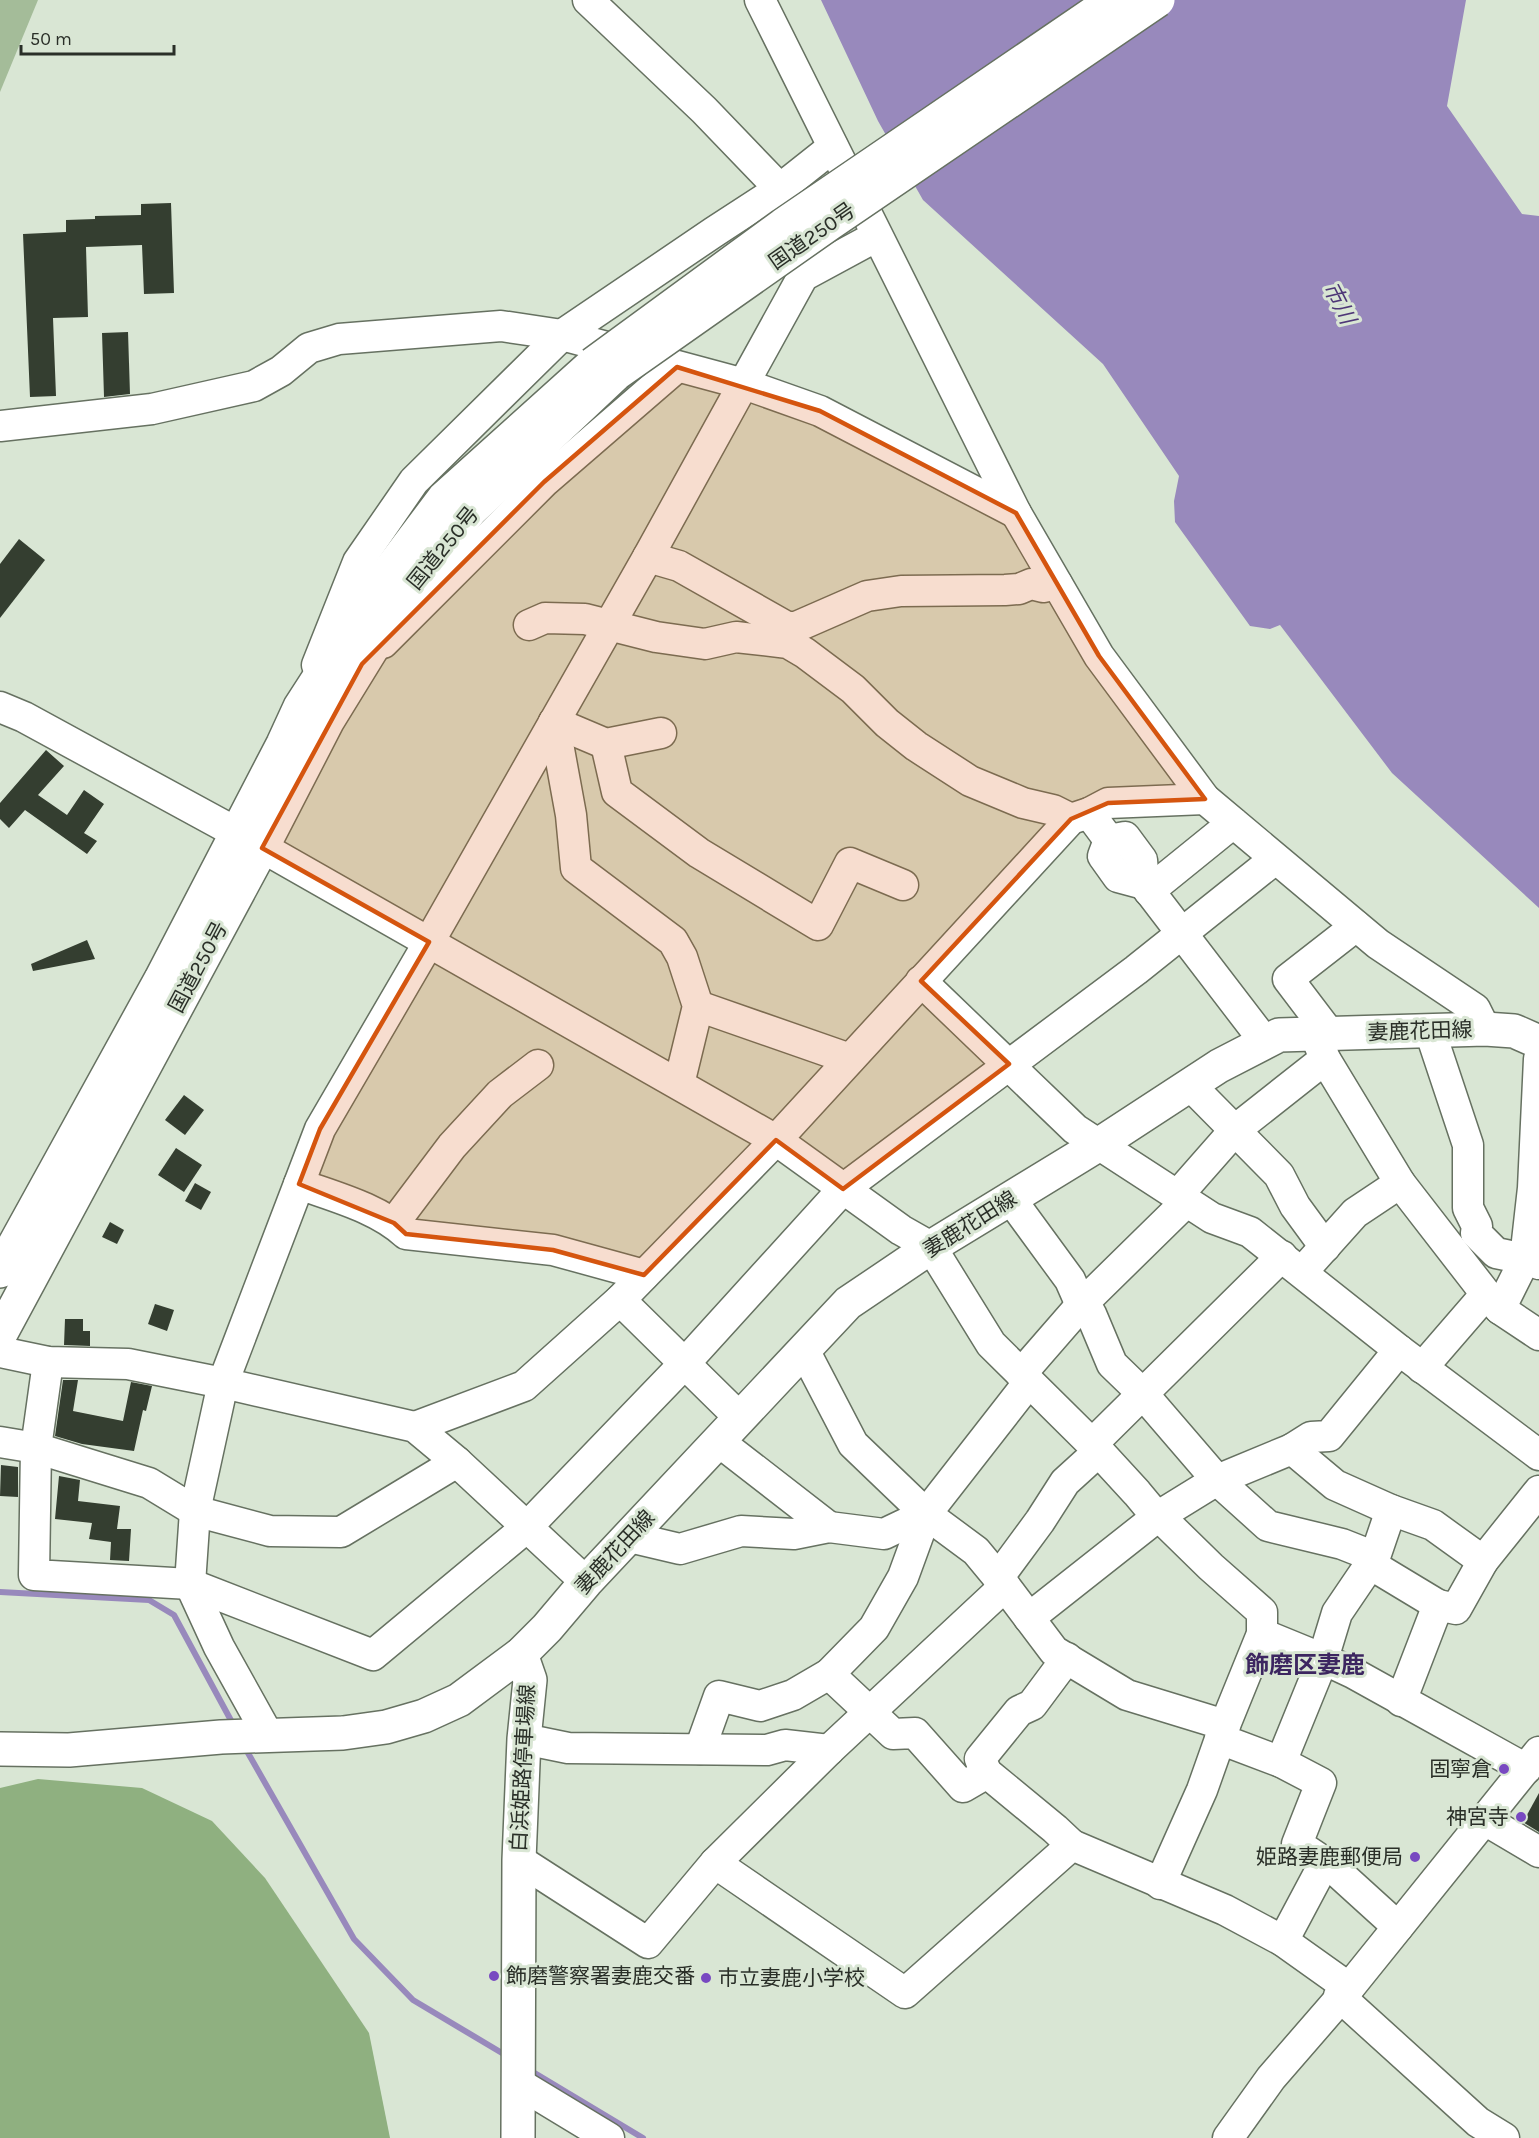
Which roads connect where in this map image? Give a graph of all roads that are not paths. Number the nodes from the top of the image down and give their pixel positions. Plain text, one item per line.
1 (588, 0) edge
2 (760, 0) edge
3 (1113, 0) edge
4 (1158, 0) edge
5 (833, 147) junction
6 (780, 189) junction
7 (877, 236) junction
8 (562, 334) junction
9 (677, 367) junction
10 (605, 368) junction
11 (744, 384) junction
12 (0, 426) edge
13 (1016, 513) junction
14 (648, 557) junction
15 (1057, 584) junction
16 (529, 625) dead end
17 (609, 625) junction
18 (362, 664) junction
19 (0, 707) edge
20 (300, 707) junction
21 (554, 722) junction
22 (661, 734) dead end
23 (606, 744) junction
24 (1205, 799) junction
25 (1080, 816) junction
26 (1233, 823) junction
27 (249, 841) junction
28 (1275, 860) junction
29 (903, 885) dead end
30 (1146, 888) junction
31 (1356, 926) junction
32 (1181, 934) junction
33 (429, 942) junction
34 (921, 981) junction
35 (698, 1006) junction
36 (1485, 1029) junction
37 (1430, 1031) junction
38 (1265, 1042) junction
39 (1323, 1042) junction
40 (1539, 1042) edge
41 (850, 1059) junction
42 (1539, 1059) edge
43 (1009, 1064) junction
44 (538, 1065) dead end
45 (679, 1084) junction
46 (1190, 1085) junction
47 (1234, 1130) junction
48 (776, 1140) junction
49 (1098, 1145) junction
50 (1401, 1183) junction
51 (299, 1184) junction
52 (843, 1189) junction
53 (1011, 1198) junction
54 (1181, 1199) junction
55 (394, 1223) junction
56 (1477, 1226) junction
57 (1448, 1245) junction
58 (931, 1246) junction
59 (1325, 1247) junction
60 (1532, 1262) edge
61 (1292, 1264) junction
62 (0, 1271) edge
63 (644, 1275) junction
64 (620, 1300) junction
65 (1493, 1301) junction
66 (1081, 1305) junction
67 (0, 1335) edge
68 (1539, 1335) edge
69 (804, 1350) junction
70 (1399, 1350) junction
71 (0, 1352) edge
72 (48, 1362) junction
73 (685, 1363) junction
74 (1422, 1368) junction
75 (1025, 1378) junction
76 (223, 1383) junction
77 (1143, 1395) junction
78 (415, 1427) junction
79 (729, 1430) junction
80 (0, 1442) edge
81 (36, 1448) junction
82 (1095, 1448) junction
83 (1292, 1449) junction
84 (1539, 1455) edge
85 (457, 1462) junction
86 (1217, 1480) junction
87 (1539, 1491) edge
88 (1391, 1510) junction
89 (195, 1511) junction
90 (926, 1514) junction
91 (1157, 1517) junction
92 (527, 1527) junction
93 (830, 1527) junction
94 (629, 1537) junction
95 (1373, 1561) junction
96 (1483, 1561) junction
97 (586, 1582) junction
98 (1002, 1582) junction
99 (190, 1584) junction
100 (1437, 1605) junction
101 (1029, 1618) junction
102 (1262, 1634) junction
103 (521, 1654) junction
104 (1067, 1658) junction
105 (1323, 1659) junction
106 (830, 1674) junction
107 (1401, 1701) junction
108 (870, 1712) junction
109 (1223, 1732) junction
110 (261, 1735) junction
111 (524, 1739) junction
112 (0, 1749) edge
113 (700, 1749) junction
114 (829, 1750) junction
115 (1532, 1761) edge
116 (1281, 1762) junction
117 (987, 1773) junction
118 (1485, 1820) junction
119 (1072, 1845) junction
120 (1539, 1852) edge
121 (519, 1860) junction
122 (1324, 1862) junction
123 (715, 1863) junction
124 (1160, 1884) junction
125 (1398, 1927) junction
126 (1283, 1941) junction
127 (1344, 1992) junction
128 (518, 2083) junction
129 (518, 2138) edge
130 (609, 2138) edge
131 (1228, 2138) edge
132 (1504, 2138) edge

1 - 6 street
2 - 5 street
3 - 10 main road, 国道250号, bridge
4 - 10 main road, 国道250号, bridge
5 - 6 street
5 - 7 street
6 - 8 street
7 - 11 street
7 - 13 street
8 - 9 street
8 - 12 street
8 - 20 street
9 - 11 street
9 - 18 street
10 - 18 main road, 国道250号
10 - 20 main road, 国道250号
11 - 13 street
11 - 14 street
13 - 15 street
14 - 15 street
14 - 17 street
15 - 24 street
16 - 17 street
17 - 21 street
17 - 25 street
18 - 27 main road, 国道250号
19 - 27 street
20 - 27 main road, 国道250号
21 - 23 street
21 - 33 street
21 - 35 street
22 - 23 street
23 - 29 street
24 - 25 street
24 - 26 street
25 - 30 street
25 - 34 street
26 - 28 street
26 - 30 street
27 - 33 street
27 - 62 main road, 国道250号
27 - 67 main road, 国道250号
28 - 31 street
28 - 32 street
30 - 32 street
31 - 36 street
31 - 39 street
32 - 38 street
32 - 43 street
33 - 45 street
33 - 51 street
34 - 41 street
34 - 43 street
35 - 41 street
35 - 45 street
36 - 37 main road, 妻鹿花田線
36 - 40 main road, 妻鹿花田線
37 - 39 main road, 妻鹿花田線
37 - 56 street
38 - 39 main road, 妻鹿花田線
38 - 46 main road, 妻鹿花田線
39 - 47 street
39 - 50 street
41 - 48 street
42 - 60 street
43 - 49 street
43 - 52 street
44 - 55 street
45 - 48 street
46 - 47 street
46 - 49 main road, 妻鹿花田線
47 - 54 street
47 - 59 street
48 - 52 street
48 - 63 street
49 - 53 main road, 妻鹿花田線
49 - 54 street
50 - 57 street
50 - 59 street
51 - 55 street
51 - 76 street
52 - 58 street
52 - 73 street
53 - 58 main road, 妻鹿花田線
53 - 66 street
54 - 61 street
54 - 66 street
55 - 63 street
56 - 57 street
56 - 60 street
57 - 65 street
58 - 69 main road, 妻鹿花田線
58 - 75 street
59 - 61 street
60 - 65 street
61 - 70 street
61 - 77 street
63 - 64 street
64 - 73 street
64 - 78 street
65 - 68 street
65 - 74 street
66 - 75 street
66 - 77 street
69 - 79 main road, 妻鹿花田線
69 - 90 street
70 - 74 street
70 - 83 street
71 - 72 street
72 - 76 street
72 - 81 street
73 - 79 street
73 - 92 street
74 - 84 street
75 - 82 street
75 - 90 street
76 - 78 street
76 - 89 street
77 - 82 street
77 - 86 street
78 - 85 street
79 - 93 street
79 - 94 main road, 妻鹿花田線
80 - 81 street
81 - 89 street
81 - 99 street
82 - 91 street
82 - 98 street
83 - 86 street
83 - 88 street
85 - 89 street
85 - 92 street
86 - 91 street
86 - 95 street
87 - 96 street
88 - 95 street
88 - 96 street
89 - 99 street
90 - 93 street
90 - 98 street
90 - 106 street
91 - 101 street
91 - 102 street
92 - 97 street
92 - 99 street
93 - 94 street
94 - 97 main road, 妻鹿花田線
95 - 100 street
95 - 105 street
96 - 100 street
97 - 103 main road, 妻鹿花田線
98 - 101 street
98 - 108 street
99 - 110 street
100 - 107 street
101 - 104 street
102 - 105 street
102 - 109 street
103 - 110 main road, 白浜姫路停車場線
103 - 111 main road, 白浜姫路停車場線
104 - 109 street
104 - 117 street
105 - 107 street
105 - 116 street
106 - 108 street
106 - 113 street
107 - 115 street
108 - 114 street
108 - 117 street
109 - 116 street
109 - 124 street
110 - 112 main road, 白浜姫路停車場線
111 - 113 street
111 - 121 main road, 白浜姫路停車場線
113 - 114 street
114 - 123 street
115 - 118 street
116 - 122 street
117 - 119 street
118 - 120 street
118 - 125 street
119 - 123 street
119 - 124 street
121 - 123 street
121 - 128 main road, 白浜姫路停車場線
122 - 125 street
122 - 126 street
124 - 126 street
125 - 127 street
126 - 127 street
127 - 131 street
127 - 132 street
128 - 129 main road, 白浜姫路停車場線
128 - 130 street

